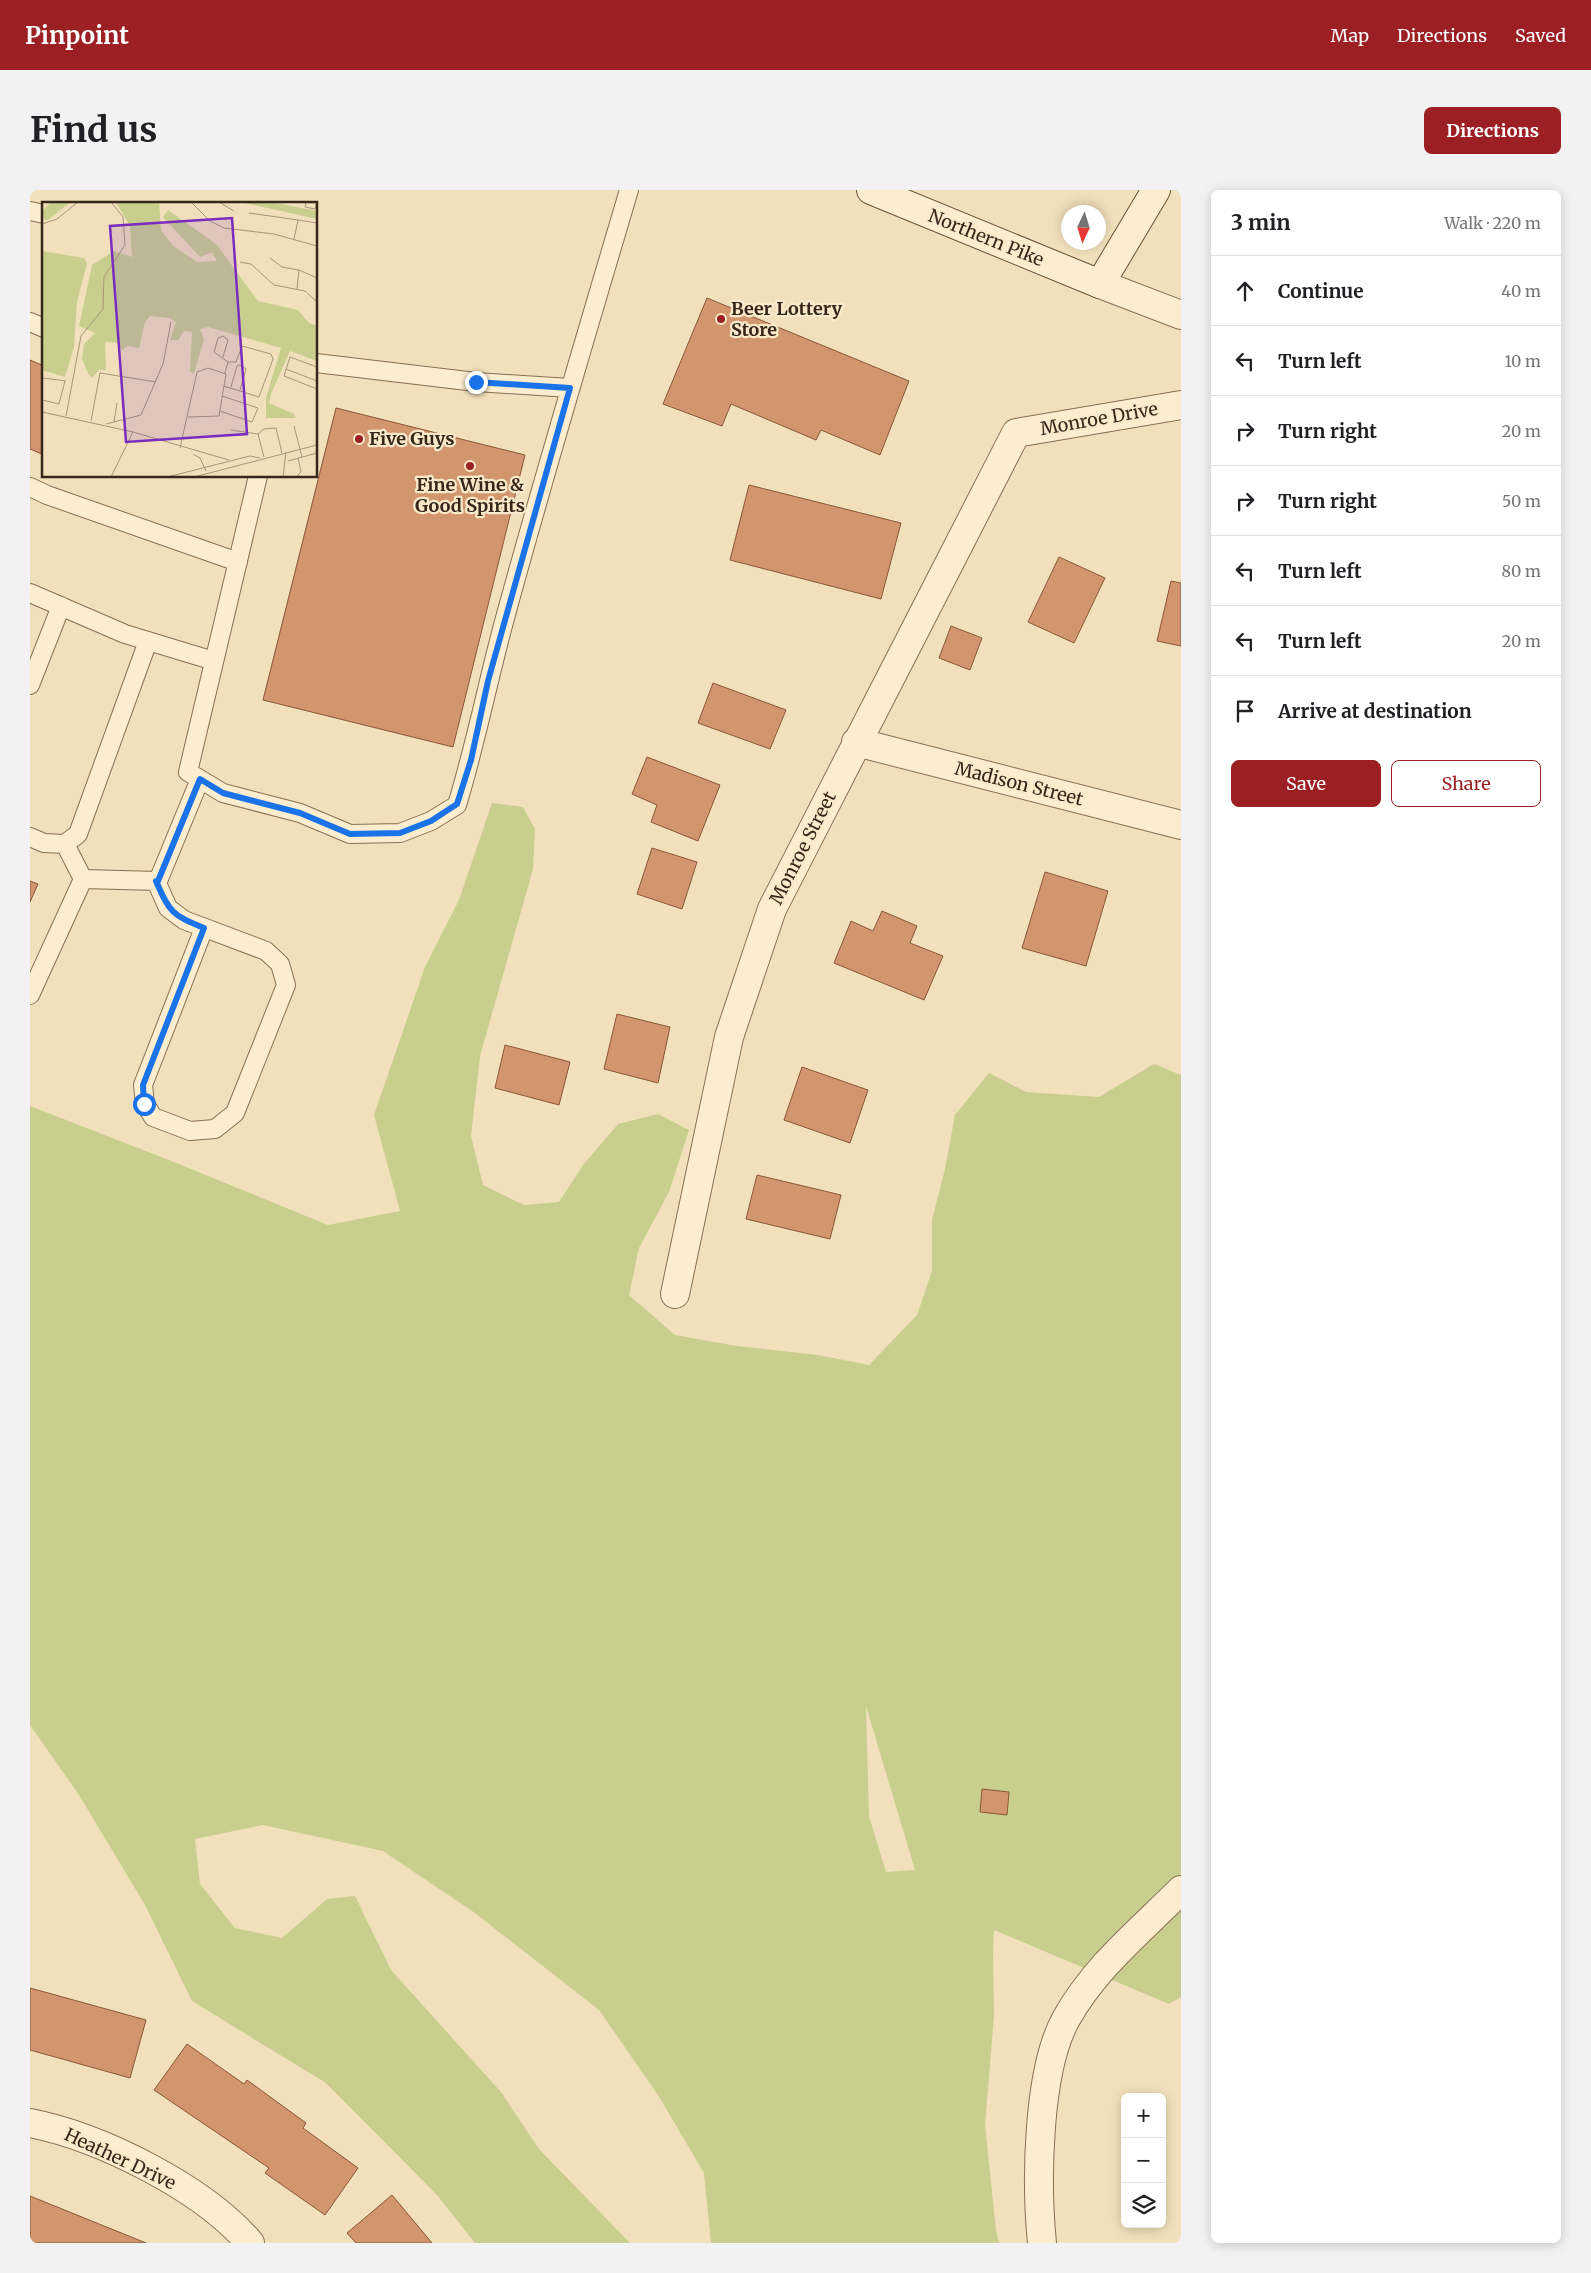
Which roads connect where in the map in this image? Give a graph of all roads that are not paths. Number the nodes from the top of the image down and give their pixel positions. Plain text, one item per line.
1 (629, 190) edge
2 (871, 190) edge
3 (1156, 190) edge
4 (1100, 284) junction
5 (1181, 315) edge
6 (30, 322) edge
7 (42, 327) edge
8 (318, 363) edge
9 (570, 388) junction
10 (1181, 405) edge
11 (1016, 433) joint
12 (258, 478) edge
13 (30, 487) edge
14 (238, 562) junction
15 (30, 593) edge
16 (61, 606) junction
17 (148, 641) junction
18 (214, 661) junction
19 (30, 685) edge
20 (856, 742) junction
21 (200, 779) junction
22 (1181, 826) edge
23 (30, 837) edge
24 (65, 844) junction
25 (83, 879) junction
26 (156, 881) junction
27 (204, 928) junction
28 (30, 995) edge
29 (675, 1294) dead end
30 (1181, 1890) edge
31 (30, 2123) edge
32 (250, 2243) edge
33 (1042, 2243) edge

1 - 9 lane
2 - 4 street, Northern Pike
3 - 4 street
4 - 5 street, Northern Pike
6 - 7 lane
8 - 9 lane
9 - 21 lane
10 - 11 street, Monroe Drive
11 - 20 street, Monroe Street
12 - 14 lane
13 - 14 lane
14 - 18 lane
15 - 16 lane
16 - 17 lane
16 - 19 lane
17 - 18 lane
17 - 24 lane
18 - 21 lane
20 - 22 street, Madison Street
20 - 29 street, Monroe Street
21 - 26 lane
23 - 24 lane
24 - 25 lane
25 - 26 lane
25 - 28 lane
26 - 27 lane
27 - 27 lane
30 - 33 street
31 - 32 street, Heather Drive

